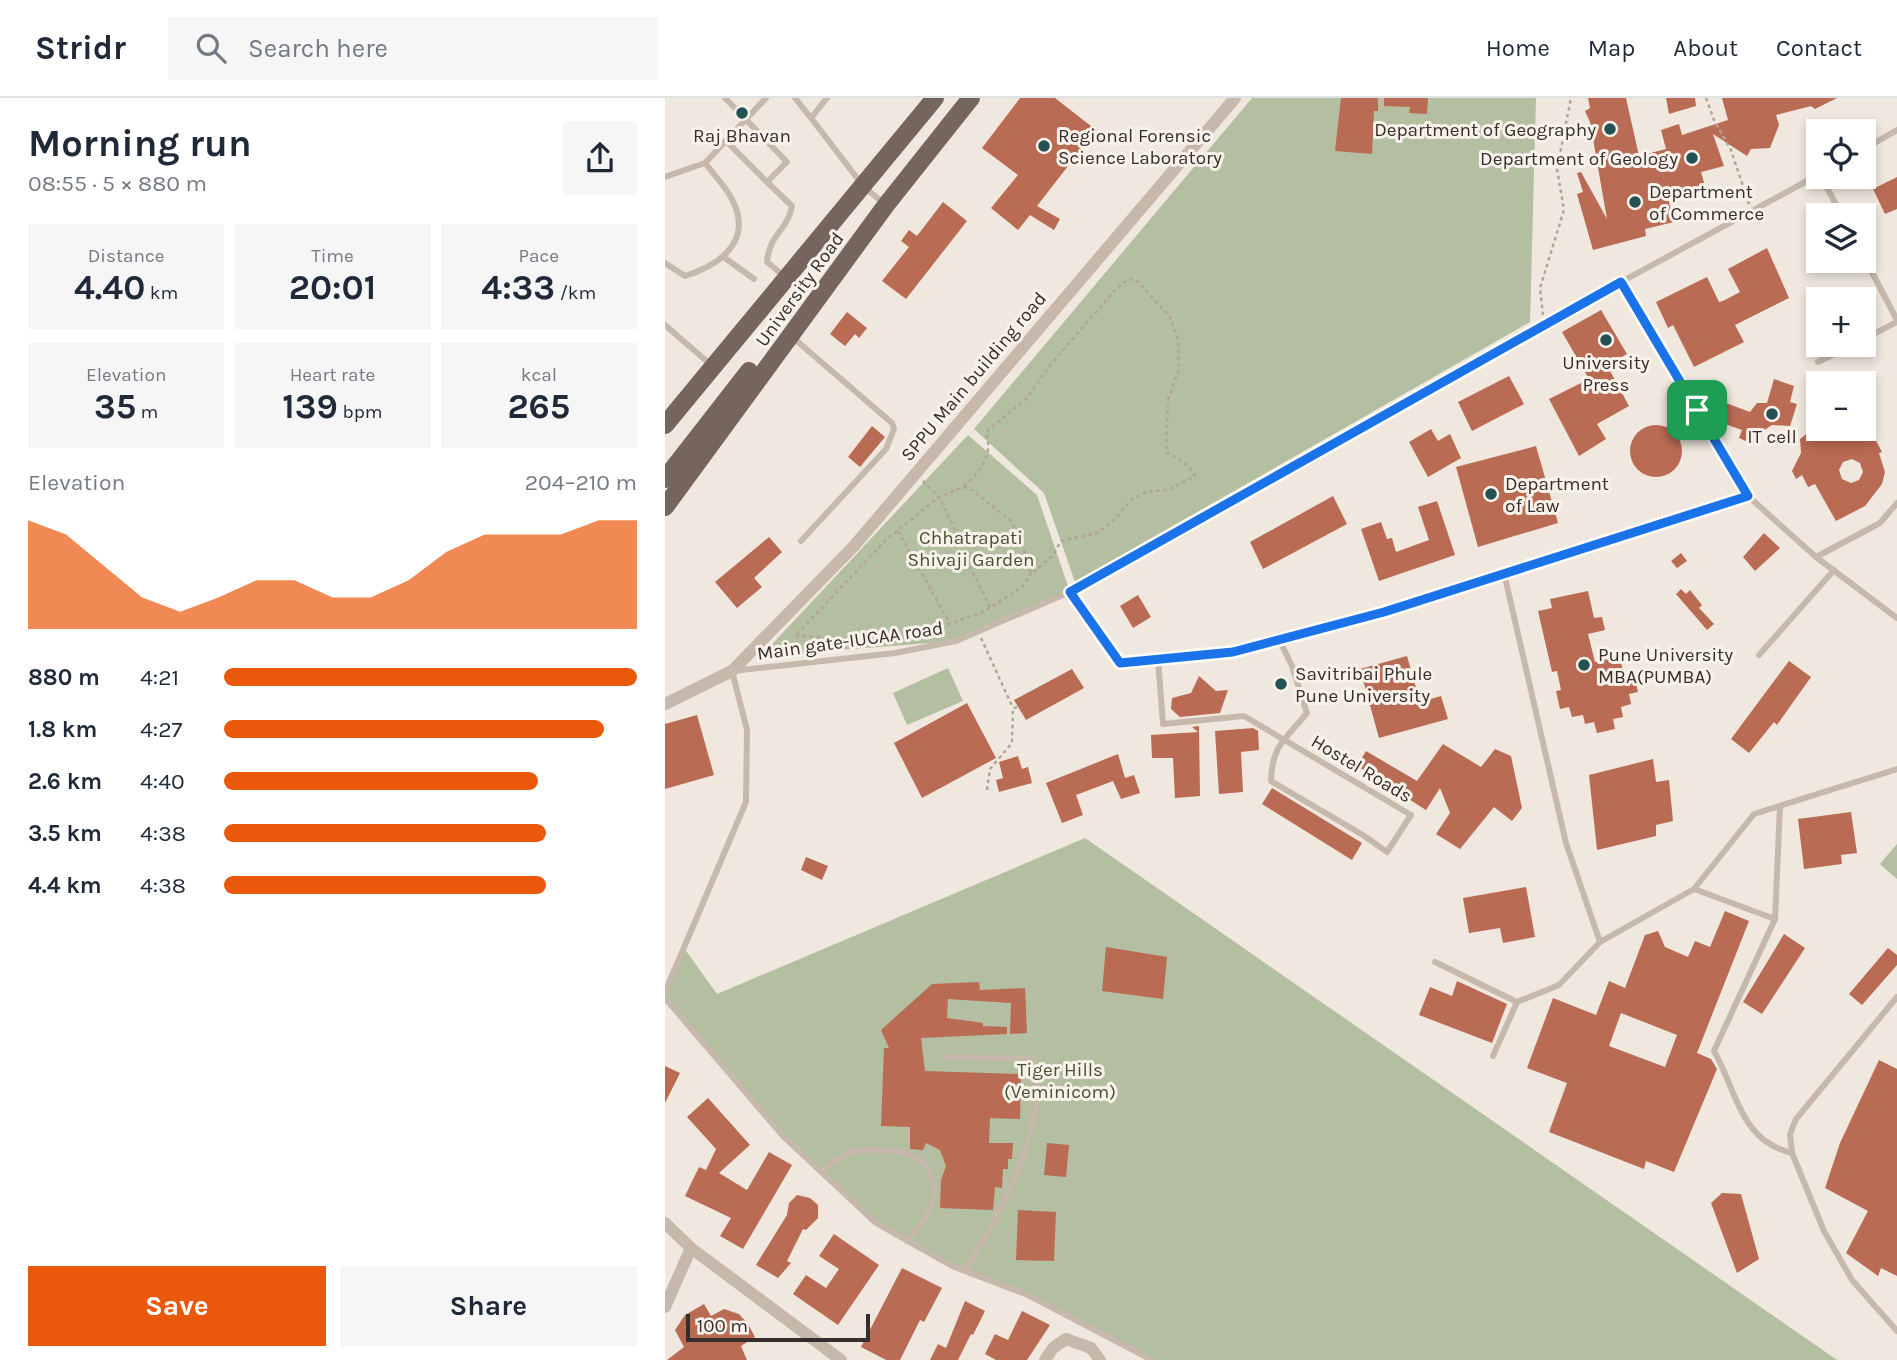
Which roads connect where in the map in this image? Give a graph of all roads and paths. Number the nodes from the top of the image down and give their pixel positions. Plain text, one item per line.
1 (725, 98) edge
2 (766, 98) edge
3 (795, 98) edge
4 (827, 98) edge
5 (935, 98) edge
6 (971, 98) edge
7 (1235, 98) edge
8 (1571, 98) edge
9 (1706, 98) edge
10 (811, 118) junction
11 (747, 120) junction
12 (1897, 130) edge
13 (726, 141) junction
14 (1876, 142) edge
15 (705, 163) junction
16 (665, 177) edge
17 (767, 182) junction
18 (1806, 183) edge
19 (864, 187) junction
20 (882, 210) junction
21 (1752, 211) junction
22 (725, 258) junction
23 (665, 263) edge
24 (1872, 273) edge
25 (754, 279) dead end
26 (789, 279) junction
27 (1621, 282) junction
28 (1897, 321) edge
29 (665, 325) edge
30 (1544, 325) junction
31 (1876, 332) edge
32 (789, 339) junction
33 (1828, 357) edge
34 (1818, 362) dead end
35 (714, 367) junction
36 (665, 425) edge
37 (915, 474) junction
38 (665, 479) edge
39 (963, 487) junction
40 (1748, 496) junction
41 (940, 497) junction
42 (1897, 503) edge
43 (665, 507) edge
44 (898, 531) junction
45 (801, 541) dead end
46 (1816, 557) junction
47 (1834, 570) junction
48 (1504, 573) junction
49 (1031, 574) junction
50 (1070, 592) junction
51 (990, 607) junction
52 (1897, 618) edge
53 (949, 622) junction
54 (978, 631) junction
55 (1279, 639) junction
56 (1759, 655) dead end
57 (1158, 659) junction
58 (732, 671) junction
59 (665, 704) edge
60 (1285, 740) junction
61 (1897, 769) edge
62 (987, 790) dead end
63 (1780, 806) junction
64 (1694, 889) junction
65 (1775, 919) junction
66 (1600, 942) junction
67 (1435, 962) dead end
68 (665, 992) edge
69 (665, 998) edge
70 (1897, 998) edge
71 (1517, 1002) junction
72 (1493, 1056) dead end
73 (944, 1057) dead end
74 (1793, 1153) junction
75 (821, 1172) junction
76 (665, 1223) edge
77 (907, 1241) junction
78 (691, 1248) junction
79 (965, 1271) junction
80 (665, 1307) edge
81 (1897, 1331) edge
82 (841, 1360) edge
83 (1045, 1360) edge
84 (1100, 1360) edge
85 (1152, 1360) edge

1 - 11 lane
2 - 11 lane
3 - 10 lane
4 - 10 lane
5 - 19 main road, University Road
6 - 20 main road, University Road
7 - 37 street, SPPU Main building road
8 - 30 path
9 - 21 path
10 - 19 lane
11 - 13 lane
11 - 17 lane
12 - 14 lane
13 - 15 lane
13 - 17 lane
15 - 16 lane
15 - 22 lane
17 - 26 lane
18 - 21 lane, Main gate-IUCAA road
19 - 20 lane
19 - 26 main road, University Road
20 - 32 main road, University Road
20 - 38 main road
21 - 27 lane, Main gate-IUCAA road
22 - 23 lane
22 - 25 lane
24 - 28 lane
26 - 35 main road, University Road
27 - 30 lane, Main gate-IUCAA road
27 - 40 lane
28 - 31 lane
29 - 35 lane
30 - 50 lane, Main gate-IUCAA road
32 - 43 main road, University Road
32 - 45 lane
33 - 34 lane
35 - 36 main road, University Road
37 - 41 path
37 - 58 street, SPPU Main building road
39 - 41 path
39 - 49 path
39 - 49 path
40 - 46 lane
40 - 48 lane
41 - 44 path
41 - 51 path
42 - 46 lane
44 - 53 path
44 - 53 path
46 - 47 lane
47 - 52 lane
47 - 56 lane
48 - 55 lane
48 - 66 lane
49 - 51 path
50 - 54 lane, Main gate-IUCAA road
50 - 57 lane
51 - 53 path
54 - 58 lane, Main gate-IUCAA road
54 - 62 path
55 - 57 lane
55 - 60 lane
57 - 60 lane, Hostel Roads
58 - 59 street, SPPU Main building road
58 - 68 lane
60 - 60 lane, Hostel Roads
61 - 63 lane
63 - 64 lane
63 - 65 lane
64 - 65 lane
64 - 66 lane
65 - 74 lane
66 - 71 lane
67 - 71 lane
69 - 75 lane
70 - 74 lane
71 - 72 lane
73 - 79 lane
74 - 81 lane
75 - 77 lane
75 - 77 lane
76 - 78 street
77 - 79 lane
78 - 80 street
78 - 82 street
79 - 85 lane
83 - 84 street

